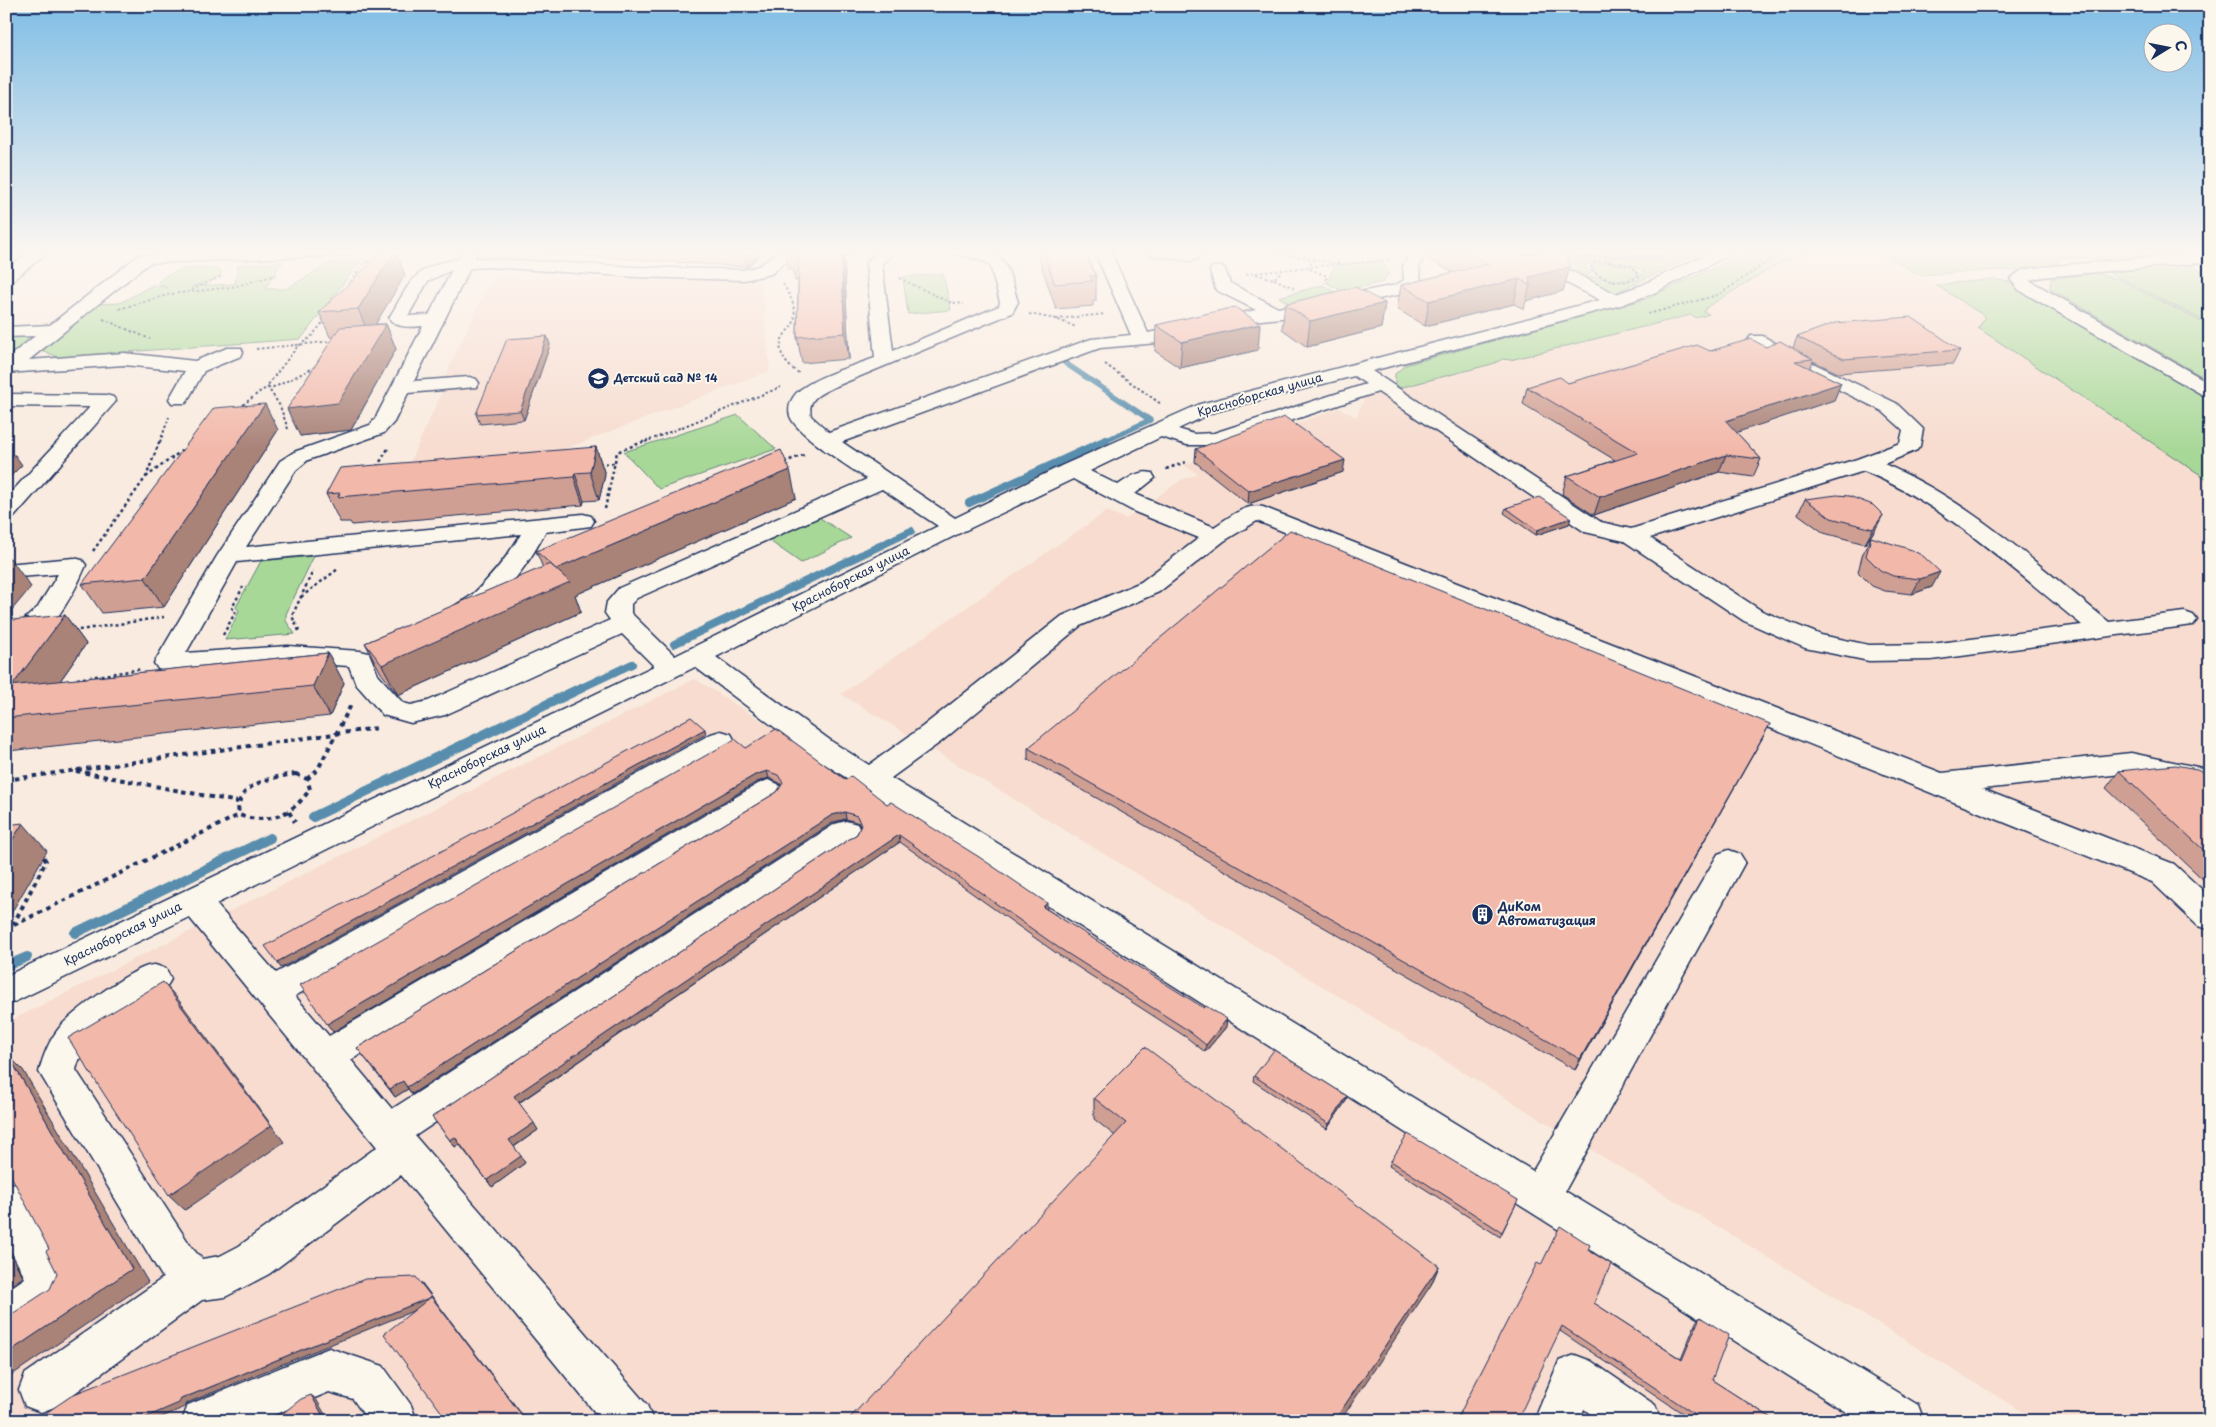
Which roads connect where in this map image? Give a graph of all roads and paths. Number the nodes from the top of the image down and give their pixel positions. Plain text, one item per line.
1 (328, 316) dead end
2 (71, 317) edge
3 (399, 317) edge
4 (437, 317) edge
5 (794, 317) edge
6 (880, 317) edge
7 (988, 317) edge
8 (1082, 317) edge
9 (1132, 317) edge
10 (1249, 317) edge
11 (1554, 317) edge
12 (2080, 317) edge
13 (1056, 319) edge
14 (435, 320) junction
15 (54, 330) junction
16 (6, 332) edge
17 (343, 340) edge
18 (1142, 340) junction
19 (1758, 340) edge
20 (304, 343) junction
21 (275, 346) dead end
22 (1082, 347) junction
23 (234, 352) dead end
24 (885, 361) junction
25 (163, 363) junction
26 (322, 364) edge
27 (197, 366) junction
28 (7, 367) edge
29 (1355, 368) junction
30 (794, 371) junction
31 (790, 376) dead end
32 (470, 382) dead end
33 (785, 382) dead end
34 (827, 384) junction
35 (1382, 385) junction
36 (401, 388) junction
37 (269, 389) junction
38 (2210, 391) edge
39 (179, 399) joint
40 (6, 400) edge
41 (233, 413) edge
42 (1185, 418) junction
43 (288, 429) edge
44 (1160, 430) junction
45 (390, 441) dead end
46 (829, 442) junction
47 (1196, 442) junction
48 (186, 447) edge
49 (615, 462) junction
50 (595, 464) edge
51 (778, 464) edge
52 (1866, 464) junction
53 (375, 468) junction
54 (1071, 470) junction
55 (383, 471) edge
56 (371, 472) edge
57 (146, 477) junction
58 (1144, 478) joint
59 (884, 480) junction
60 (1118, 495) junction
61 (604, 510) dead end
62 (6, 512) edge
63 (583, 521) dead end
64 (536, 526) junction
65 (954, 527) junction
66 (1216, 536) junction
67 (1632, 536) junction
68 (324, 547) junction
69 (261, 553) junction
70 (229, 556) junction
71 (74, 565) junction
72 (6, 571) edge
73 (196, 613) junction
74 (2184, 620) dead end
75 (440, 622) edge
76 (625, 622) junction
77 (2104, 630) junction
78 (71, 631) dead end
79 (219, 643) dead end
80 (6, 648) edge
81 (296, 654) junction
82 (684, 662) junction
83 (368, 663) junction
84 (69, 680) edge
85 (117, 681) edge
86 (411, 714) junction
87 (336, 734) junction
88 (721, 741) dead end
89 (74, 771) junction
90 (307, 779) junction
91 (870, 779) junction
92 (6, 780) edge
93 (1940, 783) junction
94 (2210, 786) edge
95 (768, 791) dead end
96 (238, 802) junction
97 (239, 815) junction
98 (6, 819) edge
99 (18, 831) edge
100 (846, 832) dead end
101 (37, 850) dead end
102 (1729, 862) dead end
103 (193, 899) junction
104 (2210, 917) edge
105 (13, 925) junction
106 (6, 929) edge
107 (154, 979) dead end
108 (6, 992) edge
109 (271, 992) junction
110 (325, 1057) junction
111 (396, 1141) junction
112 (1540, 1197) junction
113 (6, 1200) edge
114 (194, 1281) junction
115 (6, 1316) edge
116 (41, 1390) dead end
117 (385, 1417) edge
118 (204, 1421) edge
119 (631, 1421) edge
120 (1556, 1421) edge
121 (1639, 1421) edge
122 (1902, 1421) edge

1 - 20 path
2 - 15 street
3 - 14 street
4 - 14 street
5 - 30 path
6 - 24 street
7 - 24 street
8 - 13 path
9 - 18 street
10 - 18 street
11 - 29 street, Красноборская улица
12 - 38 street
14 - 36 street
15 - 16 street
15 - 25 path
15 - 28 street
17 - 20 path
18 - 22 street
19 - 52 street
20 - 21 path
20 - 37 path
22 - 42 path
22 - 46 street
23 - 27 street
24 - 34 street
25 - 27 street
25 - 28 street
26 - 37 path
27 - 39 street
29 - 35 street
29 - 42 street, Красноборская улица
30 - 31 path
30 - 34 path
32 - 36 street
33 - 49 path
34 - 46 street
35 - 47 street
35 - 67 street
36 - 70 street
37 - 41 path
37 - 43 path
39 - 57 path
40 - 62 street
42 - 44 street, Красноборская улица
44 - 47 street
44 - 54 street, Красноборская улица
45 - 53 path
46 - 51 path
46 - 59 street
47 - 58 path
48 - 57 path
49 - 50 path
49 - 61 path
52 - 67 street
52 - 77 street
53 - 55 path
53 - 56 path
54 - 60 street
54 - 65 street, Красноборская улица
57 - 71 path
58 - 60 street
59 - 65 street
59 - 76 street
60 - 66 street
63 - 64 street
64 - 68 street
64 - 75 street
65 - 82 street, Красноборская улица
66 - 91 street
66 - 93 street
67 - 77 street
68 - 69 street
68 - 81 path
69 - 70 street
69 - 79 path
70 - 73 street
71 - 72 street
71 - 80 street
73 - 78 path
73 - 81 street
74 - 77 street
76 - 82 street
76 - 86 street
81 - 83 street
82 - 91 street
82 - 103 street, Красноборская улица
83 - 86 street
83 - 87 path
84 - 85 path
86 - 87 path
87 - 89 path
87 - 90 path
88 - 109 street
89 - 92 path
89 - 96 path
90 - 96 path
90 - 97 path
91 - 112 street
93 - 94 street
93 - 104 street
95 - 110 street
96 - 97 path
97 - 105 path
98 - 99 path
100 - 111 street
101 - 105 path
102 - 112 street
103 - 108 street, Красноборская улица
103 - 109 street
105 - 106 path
107 - 114 street
109 - 110 street
110 - 111 street
111 - 114 street
111 - 119 street
112 - 122 street
113 - 115 street
114 - 116 street
117 - 118 street
120 - 121 street

